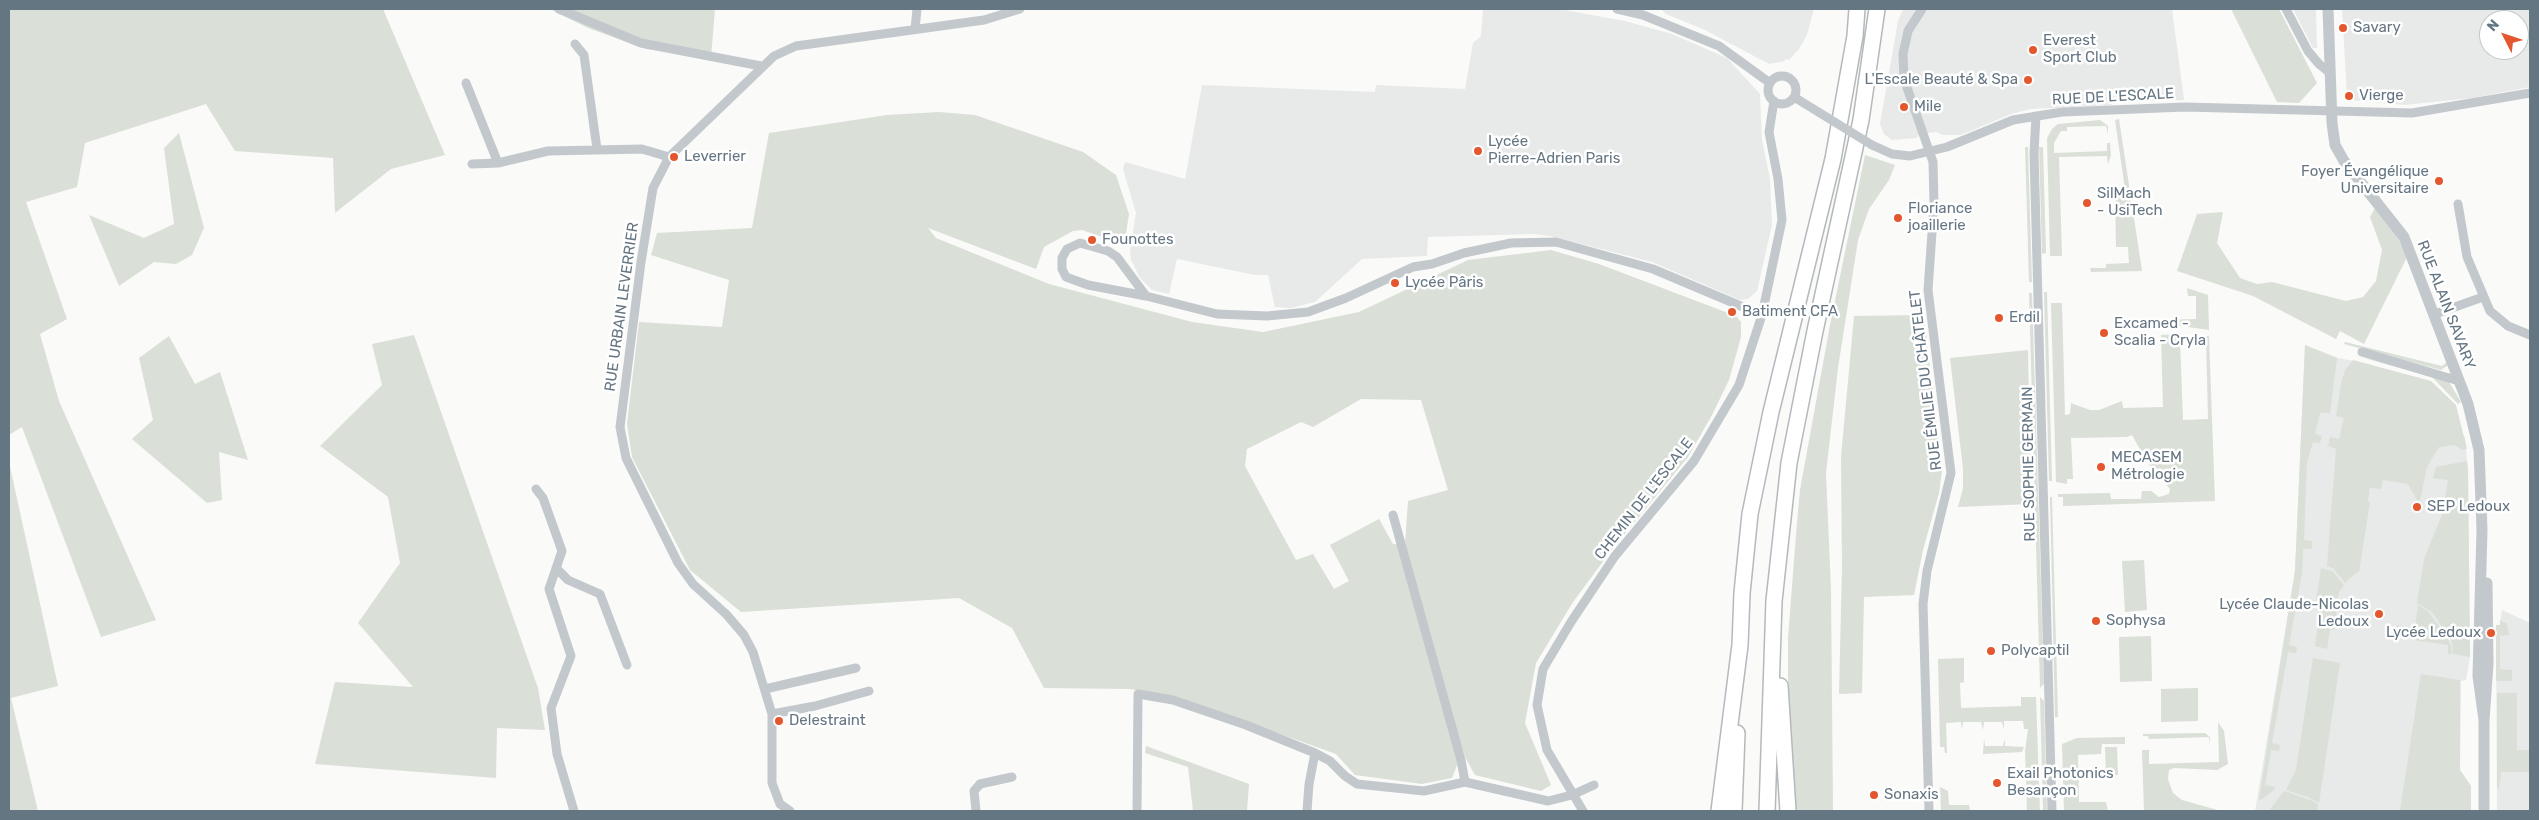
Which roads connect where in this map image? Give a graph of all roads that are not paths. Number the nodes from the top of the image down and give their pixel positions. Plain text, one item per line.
1 (559, 9) edge
2 (917, 9) edge
3 (1020, 9) edge
4 (1617, 9) edge
5 (1857, 9) edge
6 (1877, 9) edge
7 (1922, 9) edge
8 (2286, 9) edge
9 (2328, 9) edge
10 (1644, 12) edge
11 (915, 29) junction
12 (575, 44) dead end
13 (761, 66) junction
14 (2330, 73) junction
15 (466, 83) dead end
16 (1770, 83) junction
17 (2530, 93) edge
18 (1794, 97) junction
19 (1774, 101) junction
20 (2331, 110) junction
21 (2036, 116) junction
22 (597, 149) junction
23 (1931, 152) junction
24 (669, 157) junction
25 (498, 163) junction
26 (472, 164) dead end
27 (2458, 204) dead end
28 (1146, 296) junction
29 (2483, 297) junction
30 (2435, 314) junction
31 (1762, 315) junction
32 (2530, 335) edge
33 (2362, 352) dead end
34 (2459, 381) junction
35 (536, 489) dead end
36 (1393, 515) dead end
37 (556, 568) junction
38 (1774, 601) junction
39 (1739, 651) junction
40 (627, 665) dead end
41 (856, 668) dead end
42 (765, 689) junction
43 (869, 691) dead end
44 (772, 714) junction
45 (1315, 753) junction
46 (1012, 777) dead end
47 (1465, 782) junction
48 (1594, 785) dead end
49 (1572, 795) junction
50 (574, 811) edge
51 (790, 811) edge
52 (976, 811) edge
53 (1137, 811) edge
54 (1307, 811) edge
55 (1583, 811) edge
56 (1719, 811) edge
57 (1734, 811) edge
58 (1767, 811) edge
59 (1788, 811) edge
60 (1930, 811) edge
61 (2052, 811) edge
62 (2484, 811) edge

1 - 13 street
2 - 11 street
3 - 11 street, RUE URBAIN LEVERRIER
4 - 10 street
5 - 39 highway
6 - 38 highway
7 - 23 street, RUE ÉMILIE DU CHÂTELET
8 - 14 street
9 - 14 street, RUE ALAIN SAVARY
10 - 16 street
11 - 13 street, RUE URBAIN LEVERRIER
12 - 22 street
13 - 24 street, RUE URBAIN LEVERRIER
14 - 20 street, RUE ALAIN SAVARY
15 - 25 street
16 - 18 street
16 - 19 street
17 - 20 street, RUE DE L'ESCALE
18 - 19 street
18 - 23 street, RUE DE L'ESCALE, bridge
19 - 31 street, CHEMIN DE L'ESCALE
20 - 21 street, RUE DE L'ESCALE
20 - 30 street, RUE ALAIN SAVARY
21 - 23 street, RUE DE L'ESCALE
21 - 61 street, RUE SOPHIE GERMAIN
22 - 24 street
22 - 25 street
23 - 60 street, RUE ÉMILIE DU CHÂTELET
24 - 42 street, RUE URBAIN LEVERRIER
25 - 26 street
27 - 29 street
28 - 28 street
28 - 31 street
29 - 30 street
29 - 32 street
30 - 34 street, RUE ALAIN SAVARY
31 - 49 street, CHEMIN DE L'ESCALE
33 - 34 street
34 - 62 street, RUE ALAIN SAVARY
35 - 37 street
36 - 47 street
37 - 40 street
37 - 50 street
38 - 58 highway
38 - 59 highway
39 - 56 highway
39 - 57 highway
41 - 42 street
42 - 44 street, RUE URBAIN LEVERRIER
43 - 44 street
44 - 51 street, RUE URBAIN LEVERRIER
45 - 47 street
45 - 53 street
45 - 54 street
46 - 52 street
47 - 49 street
48 - 49 street
49 - 55 street, CHEMIN DE L'ESCALE

